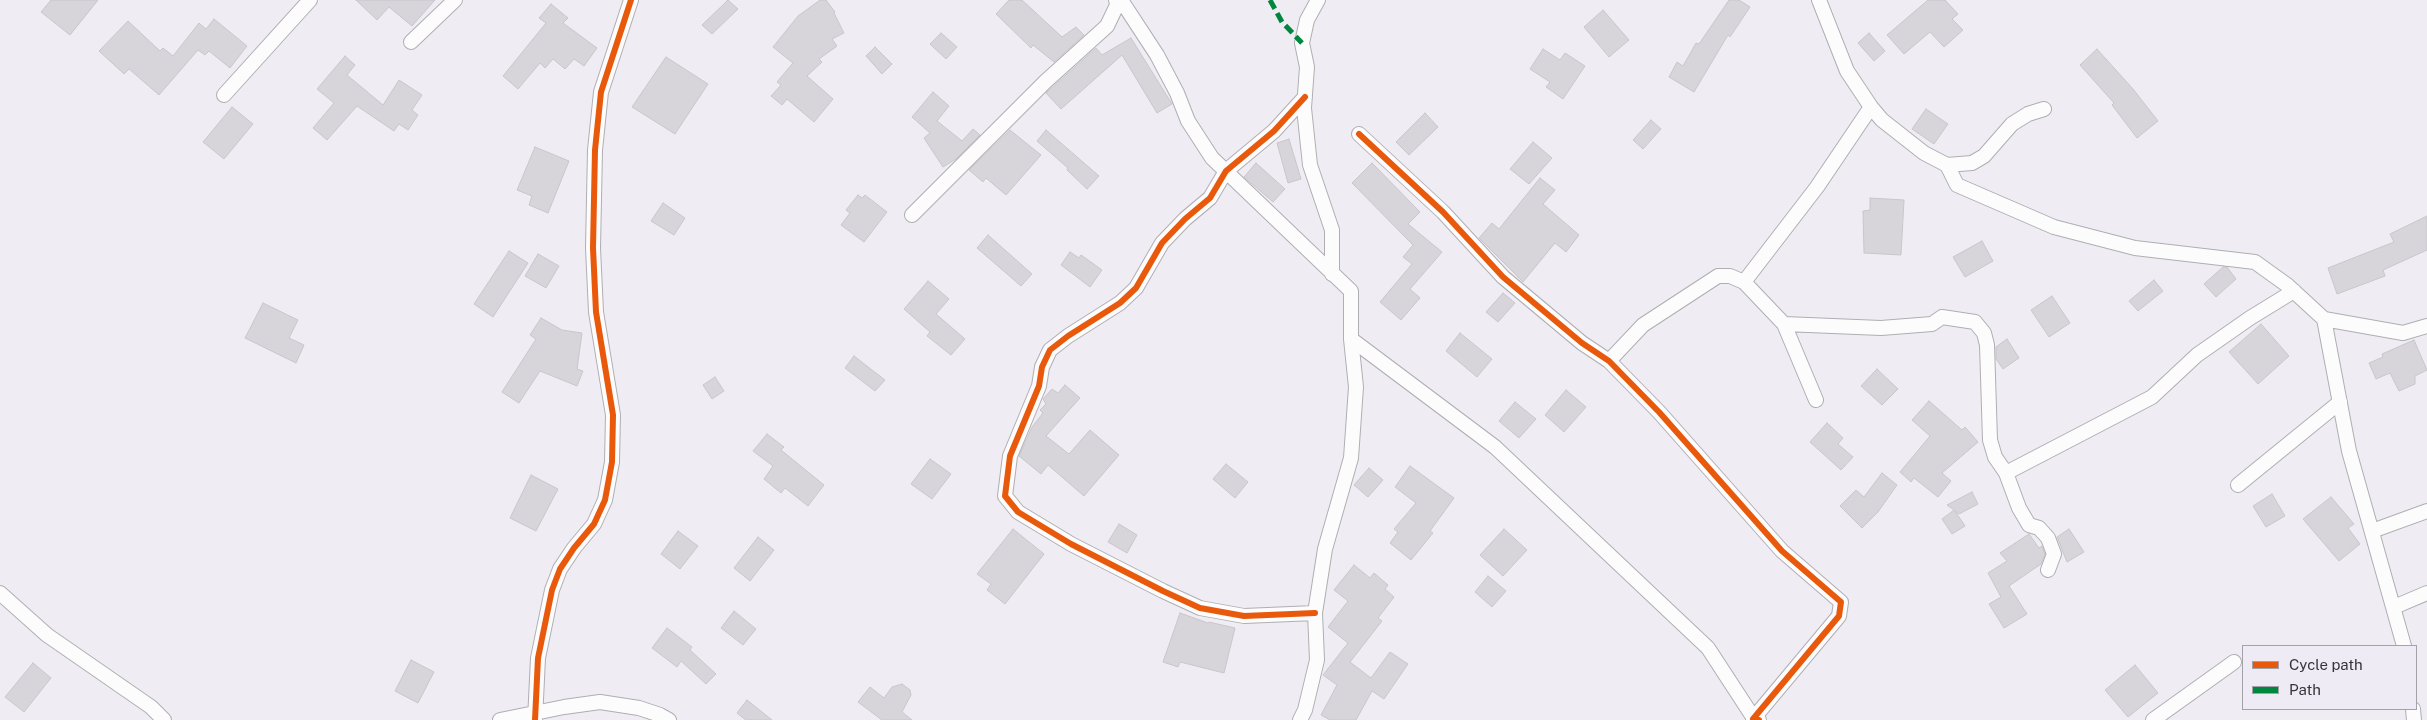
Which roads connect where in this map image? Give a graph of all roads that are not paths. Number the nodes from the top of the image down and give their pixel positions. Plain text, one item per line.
1 (310, 0) edge
2 (455, 0) edge
3 (631, 0) edge
4 (1116, 0) edge
5 (1121, 0) edge
6 (1318, 0) edge
7 (1819, 0) edge
8 (411, 42) dead end
9 (224, 95) dead end
10 (1305, 97) junction
11 (1872, 107) junction
12 (2044, 109) dead end
13 (1359, 134) dead end
14 (1947, 165) junction
15 (1226, 171) junction
16 (912, 215) dead end
17 (1332, 274) junction
18 (1744, 282) junction
19 (2294, 291) junction
20 (2324, 319) junction
21 (1784, 324) junction
22 (2427, 326) edge
23 (1351, 339) junction
24 (1609, 361) junction
25 (1816, 400) dead end
26 (2340, 402) junction
27 (2006, 473) junction
28 (2238, 485) dead end
29 (2427, 511) edge
30 (2372, 531) junction
31 (2048, 570) dead end
32 (0, 593) edge
33 (2427, 594) edge
34 (2394, 607) junction
35 (1315, 613) junction
36 (2404, 645) edge
37 (2234, 662) dead end
38 (535, 717) edge
39 (164, 720) edge
40 (500, 720) edge
41 (669, 720) edge
42 (1300, 720) edge
43 (1756, 720) edge
44 (2153, 720) edge

1 - 9 street
2 - 8 street
3 - 38 street
4 - 16 street
5 - 15 street
6 - 10 street
7 - 11 street
10 - 15 street
10 - 17 street
11 - 14 street
11 - 18 street
12 - 14 street
13 - 24 street
14 - 19 street
15 - 17 street
15 - 35 street
17 - 23 street
18 - 21 street
18 - 24 street
19 - 20 street
19 - 27 street
20 - 22 street
20 - 26 street
21 - 25 street
21 - 27 street
23 - 35 street
23 - 43 street
24 - 43 street
26 - 28 street
26 - 30 street
27 - 31 street
29 - 30 street
30 - 34 street
32 - 39 street
33 - 34 street
34 - 36 street
35 - 42 street
37 - 44 street
38 - 40 street
38 - 41 street

